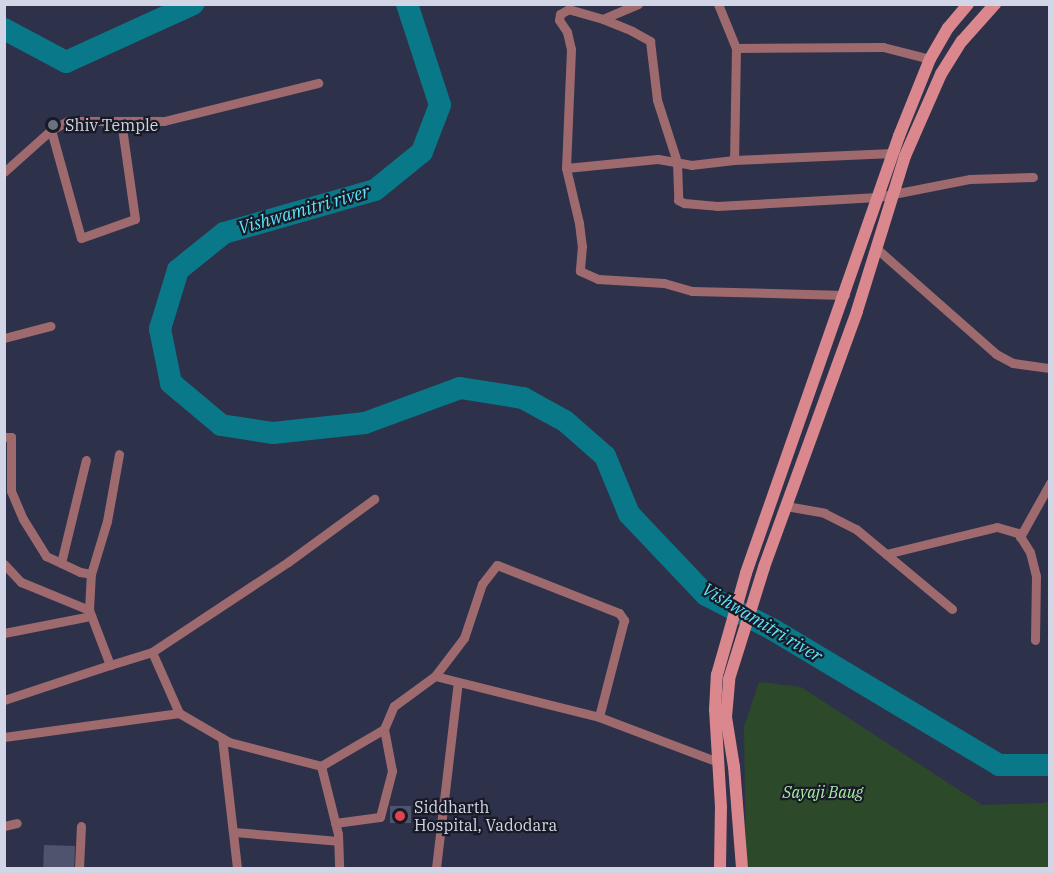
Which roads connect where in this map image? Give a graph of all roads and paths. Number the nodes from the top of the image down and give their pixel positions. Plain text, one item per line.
1 (638, 4) edge
2 (718, 4) edge
3 (968, 4) edge
4 (995, 4) edge
5 (603, 19) junction
6 (736, 48) junction
7 (930, 59) junction
8 (318, 83) dead end
9 (121, 120) junction
10 (51, 130) junction
11 (893, 153) junction
12 (734, 160) junction
13 (676, 162) junction
14 (566, 168) junction
15 (4, 172) edge
16 (1033, 177) dead end
17 (891, 194) junction
18 (878, 197) junction
19 (877, 249) junction
20 (845, 295) junction
21 (50, 326) dead end
22 (4, 338) edge
23 (1050, 368) edge
24 (4, 437) edge
25 (119, 454) dead end
26 (86, 460) dead end
27 (1050, 483) edge
28 (374, 499) dead end
29 (786, 506) junction
30 (1020, 537) junction
31 (886, 554) junction
32 (61, 563) junction
33 (4, 564) edge
34 (91, 574) junction
35 (952, 609) dead end
36 (90, 613) junction
37 (4, 633) edge
38 (1035, 640) dead end
39 (152, 651) junction
40 (110, 665) junction
41 (435, 676) junction
42 (458, 682) junction
43 (4, 700) edge
44 (178, 713) junction
45 (599, 717) junction
46 (384, 729) junction
47 (4, 737) edge
48 (222, 738) junction
49 (718, 762) junction
50 (321, 766) junction
51 (16, 823) dead end
52 (335, 823) junction
53 (4, 826) edge
54 (81, 826) dead end
55 (234, 832) junction
56 (338, 841) junction
57 (79, 868) edge
58 (237, 868) edge
59 (339, 868) edge
60 (436, 868) edge
61 (720, 868) edge
62 (742, 868) edge

1 - 5 street
2 - 6 street
3 - 7 street
4 - 17 street
5 - 13 street
5 - 14 street
6 - 7 street
6 - 12 street
7 - 11 street
8 - 9 street
9 - 10 street
9 - 10 street
10 - 15 street
11 - 12 street
11 - 18 street
12 - 13 street
13 - 14 street
13 - 18 street
14 - 20 street
16 - 17 street
17 - 18 street
17 - 19 street
18 - 20 street
19 - 23 street
19 - 29 street
20 - 49 street
21 - 22 street
24 - 32 street
25 - 34 street
26 - 32 street
27 - 30 street
28 - 39 street
29 - 31 street
29 - 62 street
30 - 31 street
30 - 38 street
31 - 35 street
32 - 34 street
33 - 36 street
34 - 36 street
36 - 37 street
36 - 40 street
39 - 40 street
39 - 44 street
40 - 43 street
41 - 42 street
41 - 45 street
41 - 46 street
42 - 45 street
42 - 60 street
44 - 47 street
44 - 48 street
45 - 49 street
46 - 50 street
46 - 52 street
48 - 50 street
48 - 55 street
49 - 61 street
50 - 52 street
51 - 53 street
52 - 56 street
54 - 57 street
55 - 56 street
55 - 58 street
56 - 59 street

